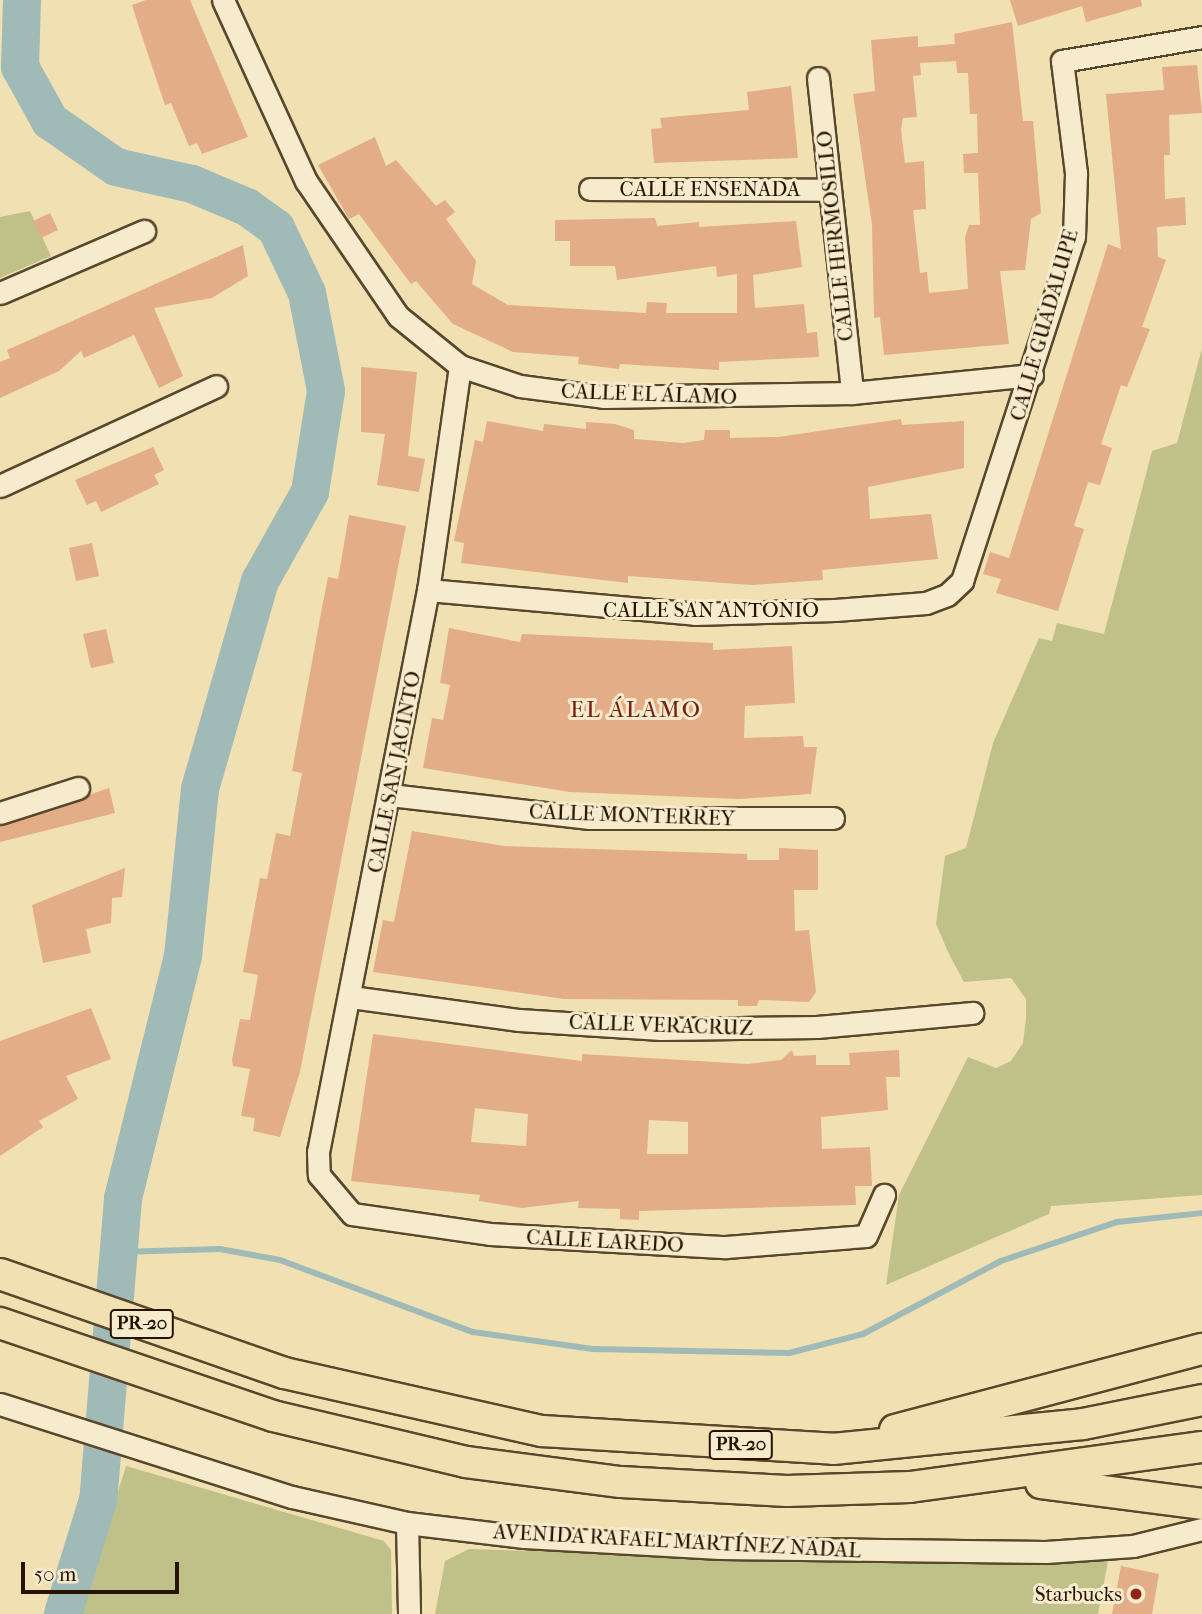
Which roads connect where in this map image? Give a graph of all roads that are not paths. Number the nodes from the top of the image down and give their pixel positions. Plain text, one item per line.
1 (223, 0) edge
2 (1202, 37) edge
3 (818, 79) dead end
4 (590, 189) dead end
5 (830, 190) junction
6 (144, 231) dead end
7 (0, 293) edge
8 (460, 366) junction
9 (1032, 375) junction
10 (216, 386) dead end
11 (852, 393) junction
12 (0, 486) edge
13 (971, 557) joint
14 (428, 590) junction
15 (79, 788) dead end
16 (390, 794) junction
17 (0, 813) edge
18 (833, 818) dead end
19 (351, 997) junction
20 (972, 1013) dead end
21 (319, 1175) joint
22 (884, 1195) dead end
23 (0, 1274) edge
24 (0, 1323) edge
25 (1202, 1349) edge
26 (1202, 1400) edge
27 (0, 1404) edge
28 (1202, 1447) edge
29 (833, 1449) junction
30 (1006, 1479) junction
31 (1202, 1490) edge
32 (1117, 1493) junction
33 (1202, 1504) edge
34 (407, 1523) junction
35 (1202, 1529) edge
36 (409, 1614) edge

1 - 8 street, CALLE EL ÁLAMO
2 - 9 street, CALLE GUADALUPE
3 - 5 street, CALLE HERMOSILLO
4 - 5 street, CALLE ENSENADA
5 - 11 street, CALLE HERMOSILLO
6 - 7 street
8 - 11 street, CALLE EL ÁLAMO
8 - 14 street, CALLE SAN JACINTO
9 - 11 street, CALLE EL ÁLAMO
9 - 13 street, CALLE GUADALUPE
10 - 12 street
13 - 14 street, CALLE SAN ANTONIO
14 - 16 street, CALLE SAN JACINTO
15 - 17 street
16 - 18 street, CALLE MONTERREY
16 - 19 street, CALLE SAN JACINTO
19 - 20 street, CALLE VERACRUZ
19 - 21 street, CALLE SAN JACINTO
21 - 22 street, CALLE LAREDO
23 - 29 highway, PR-20
24 - 30 highway, PR-20
25 - 29 highway
26 - 29 highway, PR-20
27 - 34 street, AVENIDA RAFAEL MARTÍNEZ NADAL
28 - 30 highway, PR-20
30 - 32 highway
31 - 32 highway
32 - 33 highway
34 - 35 street, AVENIDA RAFAEL MARTÍNEZ NADAL
34 - 36 street

